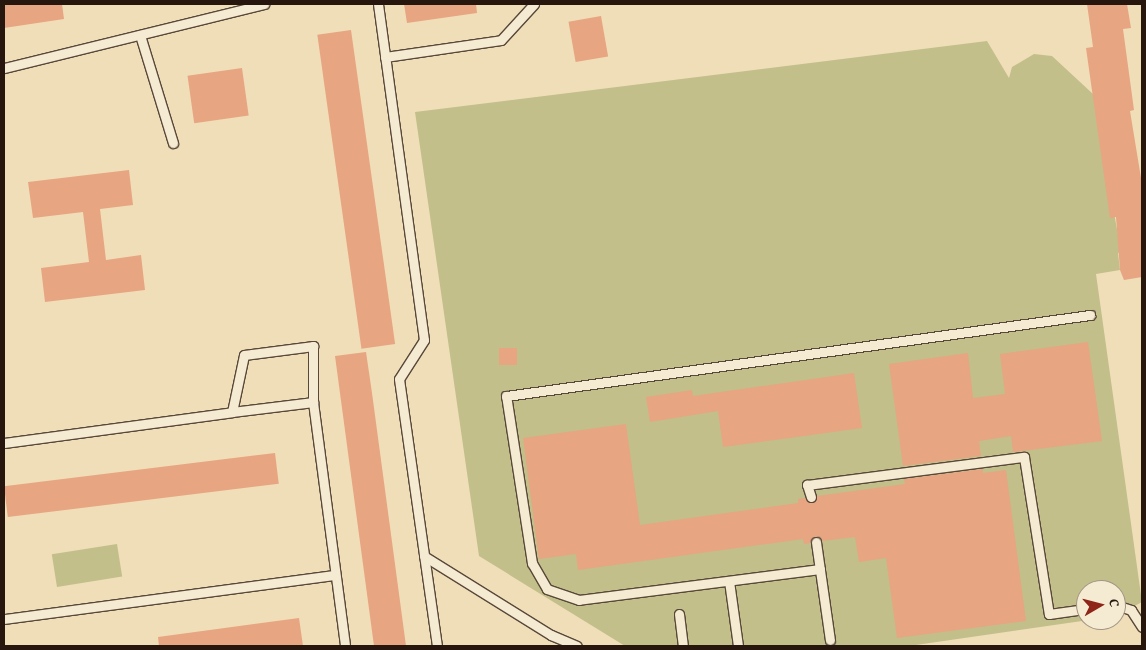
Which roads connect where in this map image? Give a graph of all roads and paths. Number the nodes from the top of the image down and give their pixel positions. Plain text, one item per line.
1 (264, 4) edge
2 (378, 4) edge
3 (534, 4) edge
4 (140, 35) junction
5 (385, 57) junction
6 (4, 68) edge
7 (173, 143) dead end
8 (1090, 314) dead end
9 (313, 402) junction
10 (232, 412) junction
11 (4, 443) edge
12 (811, 497) dead end
13 (816, 542) dead end
14 (424, 556) junction
15 (820, 569) junction
16 (335, 575) junction
17 (730, 581) junction
18 (1126, 608) edge
19 (1076, 610) edge
20 (679, 614) dead end
21 (4, 619) edge
22 (1142, 627) edge
23 (830, 640) dead end
24 (345, 646) edge
25 (437, 646) edge
26 (577, 646) edge
27 (683, 646) edge
28 (738, 646) edge

1 - 4 lane
2 - 5 lane
3 - 5 lane
4 - 6 lane
4 - 7 lane
5 - 14 lane
8 - 17 lane
9 - 10 lane
9 - 10 lane
9 - 16 lane
10 - 11 lane
12 - 19 lane
13 - 15 lane
14 - 25 lane
14 - 26 lane
15 - 17 lane
15 - 23 lane
16 - 21 lane
16 - 24 lane
17 - 28 lane
18 - 22 lane
20 - 27 lane

